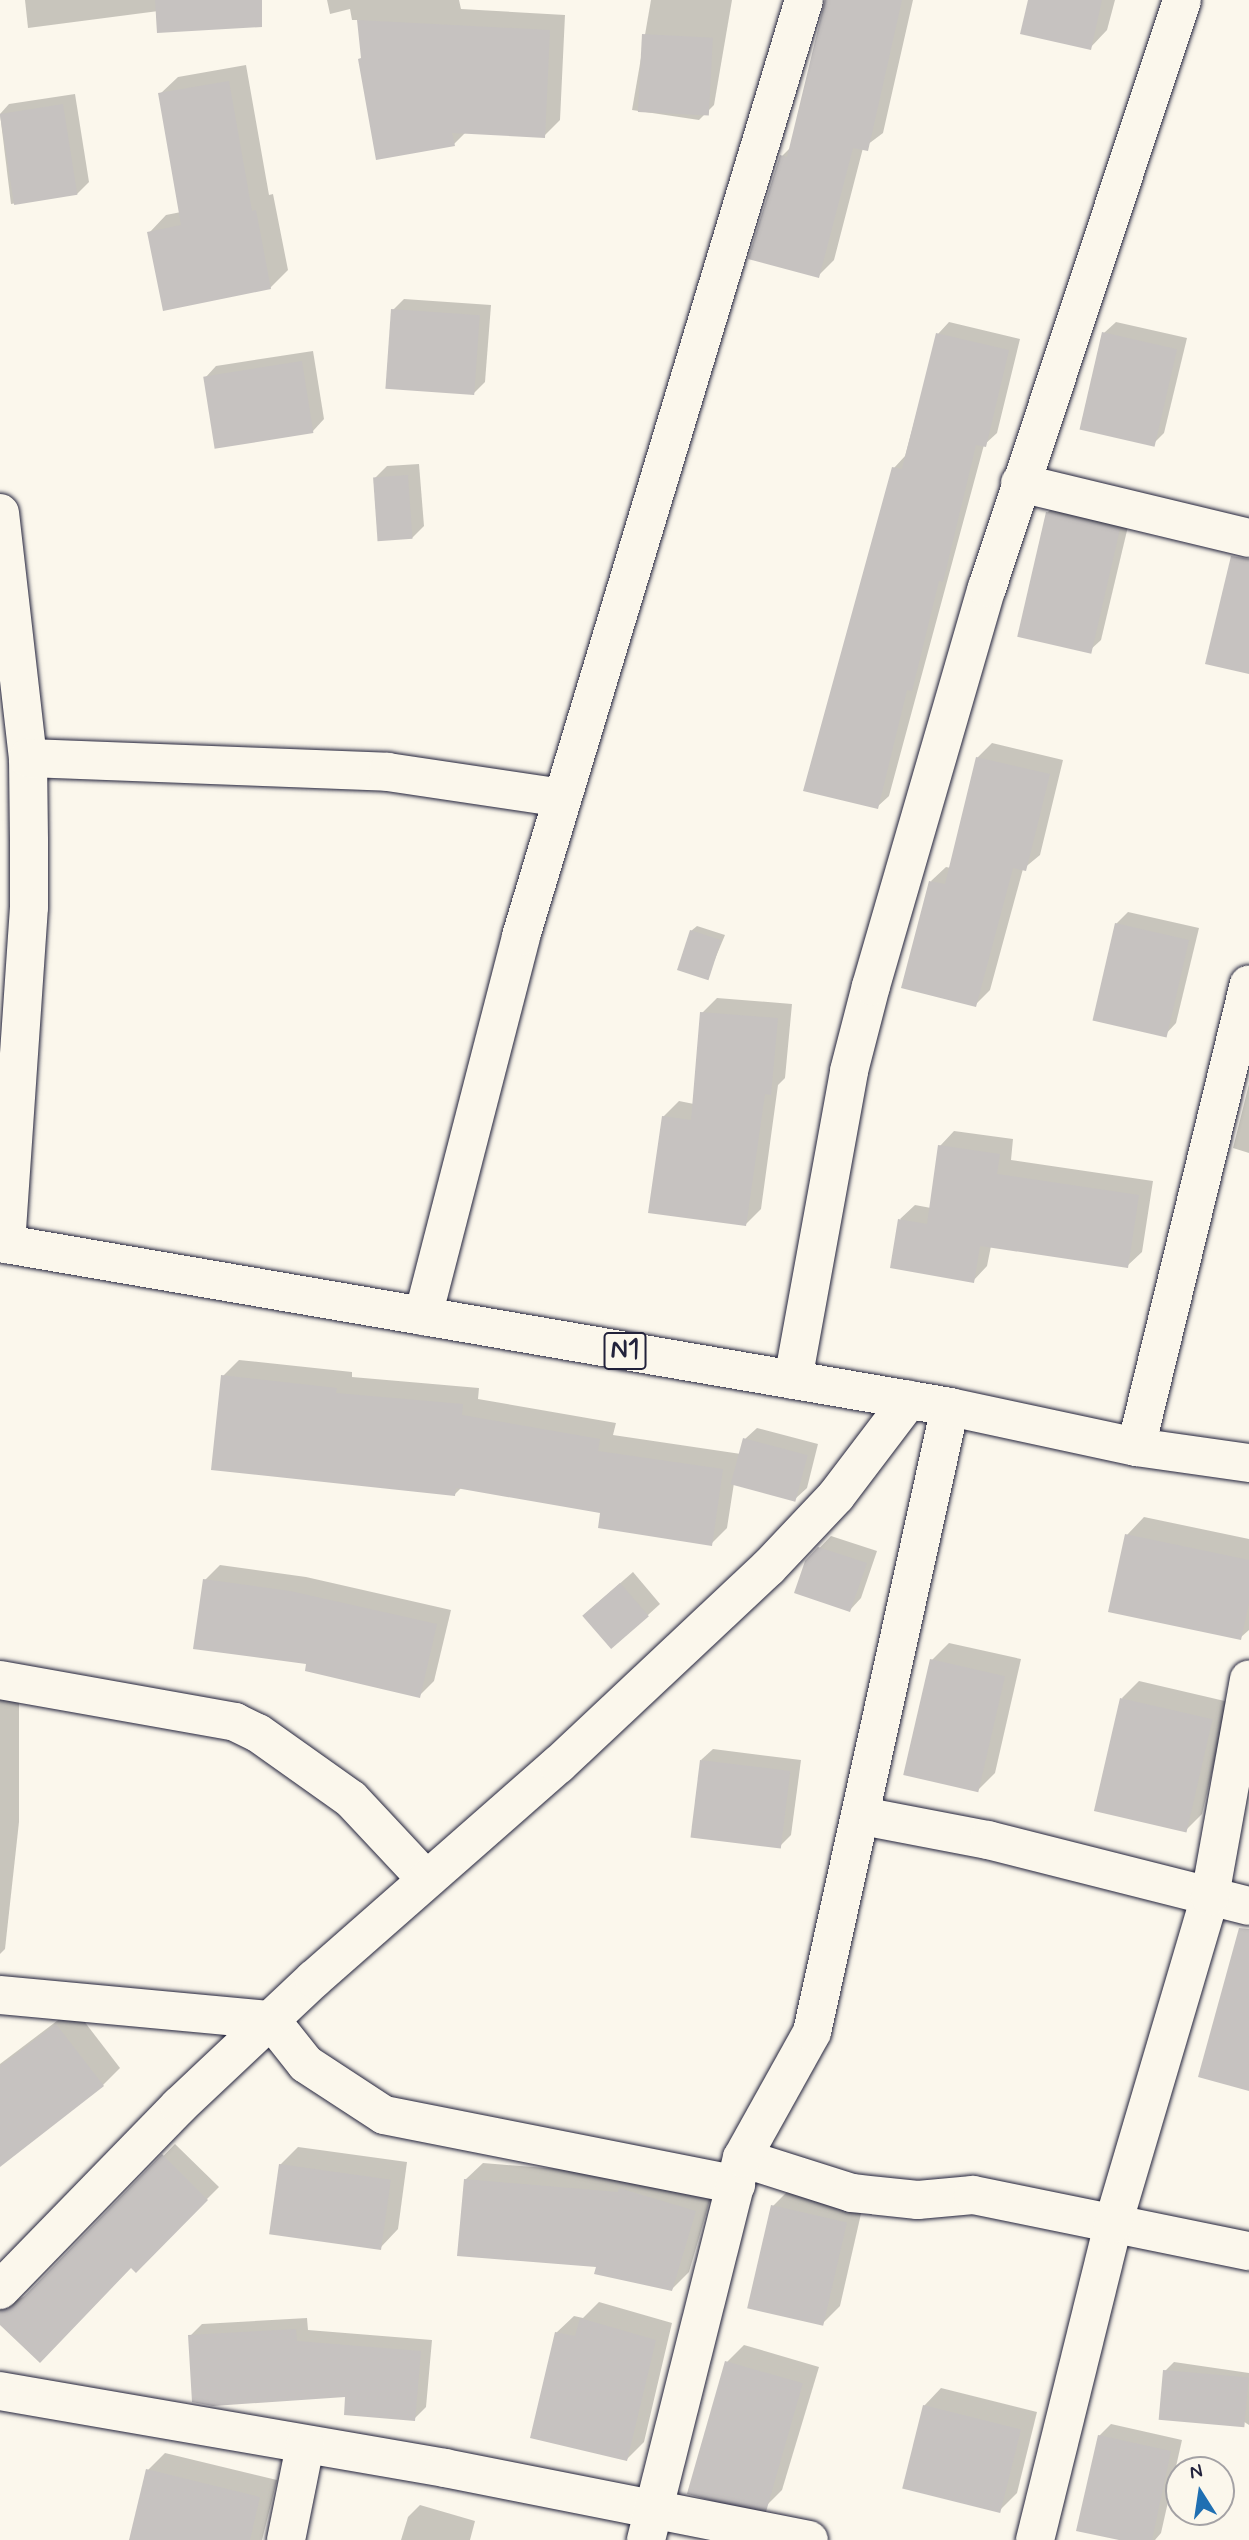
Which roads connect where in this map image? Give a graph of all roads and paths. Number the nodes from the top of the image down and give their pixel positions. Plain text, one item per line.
1 (804, 0) edge
2 (1182, 0) edge
3 (1020, 483) junction
4 (0, 513) edge
5 (1249, 538) edge
6 (28, 758) junction
7 (562, 798) junction
8 (1249, 985) edge
9 (3, 1244) edge
10 (423, 1316) junction
11 (793, 1380) junction
12 (909, 1400) junction
13 (950, 1407) junction
14 (1136, 1447) junction
15 (1249, 1463) edge
16 (1249, 1679) edge
17 (0, 1680) edge
18 (862, 1816) junction
19 (425, 1878) junction
20 (1210, 1896) junction
21 (1249, 1906) edge
22 (0, 1995) edge
23 (271, 2020) junction
24 (739, 2171) junction
25 (1113, 2224) junction
26 (1249, 2251) edge
27 (0, 2290) edge
28 (0, 2391) edge
29 (305, 2446) junction
30 (649, 2524) edge
31 (286, 2540) edge
32 (809, 2540) edge
33 (1035, 2540) edge

1 - 7 street
2 - 3 street
3 - 5 street
3 - 11 street
4 - 6 street
6 - 7 street
6 - 9 street
7 - 10 street
8 - 14 street
9 - 10 street, N1
10 - 11 street, N1
11 - 12 street, N1
12 - 13 street, N1
12 - 19 street
13 - 14 street, N1
13 - 18 street
14 - 15 street, N1
16 - 20 street
17 - 19 street
18 - 20 street
18 - 24 street
19 - 23 street
20 - 21 street
20 - 25 street
22 - 23 street
23 - 24 street
23 - 27 street
24 - 25 street
24 - 30 street
25 - 26 street
25 - 33 street
28 - 29 street
29 - 30 street
29 - 31 street
30 - 32 street

